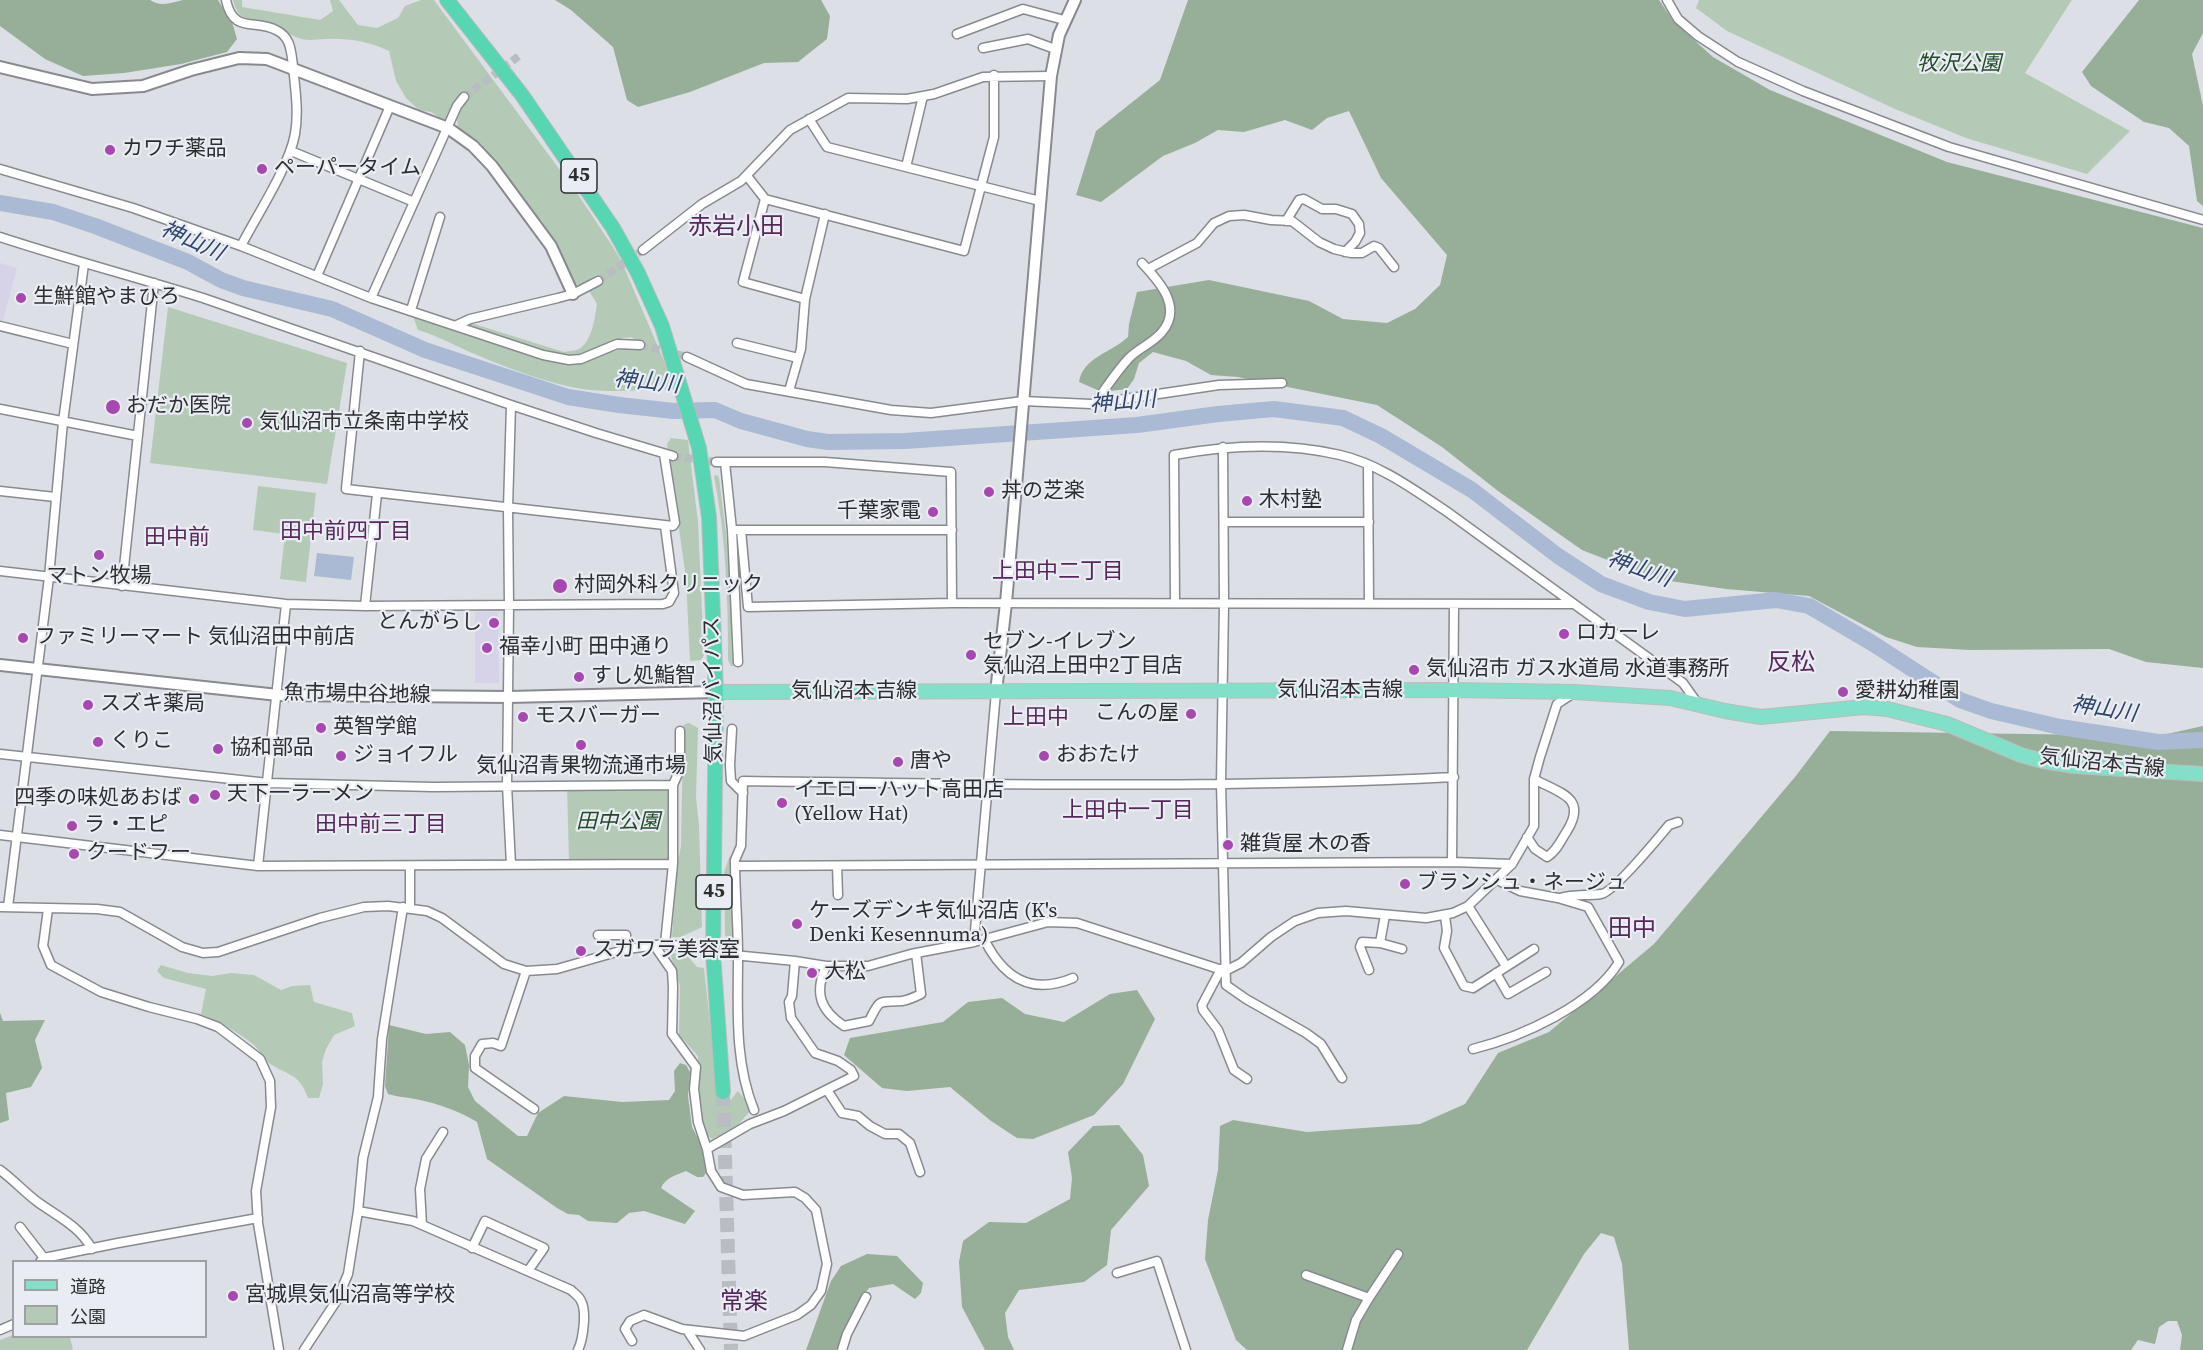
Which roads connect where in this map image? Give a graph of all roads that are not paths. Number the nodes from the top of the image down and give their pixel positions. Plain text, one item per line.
1 (226, 0) edge
2 (447, 0) edge
3 (1075, 0) edge
4 (1667, 0) edge
5 (1064, 20) junction
6 (957, 34) dead end
7 (983, 48) dead end
8 (1055, 49) junction
9 (0, 67) edge
10 (293, 68) junction
11 (994, 75) junction
12 (1051, 76) junction
13 (923, 96) junction
14 (464, 97) tunnel mouth
15 (390, 106) junction
16 (809, 119) junction
17 (448, 129) junction
18 (291, 151) junction
19 (906, 167) junction
20 (0, 170) edge
21 (747, 176) junction
22 (359, 180) junction
23 (981, 185) junction
24 (765, 199) junction
25 (1040, 201) junction
26 (414, 202) junction
27 (825, 214) junction
28 (440, 217) dead end
29 (2203, 220) edge
30 (1286, 221) junction
31 (0, 237) edge
32 (241, 246) junction
33 (643, 250) tunnel mouth
34 (1345, 252) junction
35 (84, 264) junction
36 (1394, 267) dead end
37 (317, 276) junction
38 (598, 280) tunnel mouth
39 (154, 283) junction
40 (573, 294) junction
41 (371, 297) junction
42 (805, 298) junction
43 (411, 310) junction
44 (457, 325) junction
45 (0, 326) edge
46 (738, 343) dead end
47 (73, 344) junction
48 (640, 345) tunnel mouth
49 (360, 351) junction
50 (687, 357) tunnel mouth
51 (798, 358) junction
52 (1282, 383) dead end
53 (789, 391) junction
54 (1023, 403) junction
55 (1095, 403) junction
56 (511, 405) junction
57 (0, 410) edge
58 (63, 422) junction
59 (138, 436) junction
60 (1223, 447) junction
61 (663, 454) junction
62 (673, 456) tunnel mouth
63 (1368, 465) junction
64 (0, 491) edge
65 (377, 494) junction
66 (55, 497) junction
67 (508, 508) junction
68 (1224, 522) junction
69 (1369, 522) junction
70 (665, 526) junction
71 (732, 530) junction
72 (741, 530) junction
73 (952, 530) junction
74 (0, 571) edge
75 (49, 577) junction
76 (122, 586) junction
77 (951, 603) junction
78 (1006, 603) junction
79 (1175, 603) junction
80 (1369, 603) junction
81 (286, 604) junction
82 (1224, 604) junction
83 (1454, 604) junction
84 (1572, 604) junction
85 (509, 605) junction
86 (365, 606) junction
87 (738, 662) dead end
88 (0, 665) edge
89 (37, 670) junction
90 (1452, 690) junction
91 (716, 692) junction
92 (996, 692) junction
93 (1222, 692) junction
94 (1574, 692) junction
95 (278, 695) junction
96 (509, 697) junction
97 (1699, 704) junction
98 (732, 729) dead end
99 (680, 731) dead end
100 (0, 754) edge
101 (28, 757) junction
102 (2203, 774) edge
103 (1454, 777) junction
104 (1534, 779) junction
105 (268, 783) junction
106 (1221, 783) junction
107 (673, 784) junction
108 (989, 784) junction
109 (507, 785) junction
110 (743, 793) junction
111 (1678, 822) dead end
112 (0, 835) edge
113 (17, 837) junction
114 (1527, 837) junction
115 (1452, 862) junction
116 (673, 864) junction
117 (1512, 864) junction
118 (510, 865) junction
119 (1224, 865) junction
120 (258, 866) junction
121 (410, 866) junction
122 (735, 866) junction
123 (837, 866) junction
124 (981, 866) junction
125 (1497, 880) junction
126 (838, 895) dead end
127 (1558, 898) junction
128 (1468, 906) junction
129 (4, 907) edge
130 (407, 907) junction
131 (48, 909) junction
132 (1385, 915) junction
133 (1445, 916) junction
134 (598, 935) dead end
135 (984, 939) junction
136 (974, 942) junction
137 (665, 944) junction
138 (1380, 944) junction
139 (654, 945) junction
140 (627, 949) junction
141 (1402, 949) dead end
142 (1534, 949) dead end
143 (713, 953) junction
144 (916, 953) junction
145 (738, 955) junction
146 (795, 961) junction
147 (825, 966) junction
148 (1506, 966) junction
149 (526, 970) junction
150 (1223, 970) junction
151 (1369, 970) dead end
152 (1546, 972) dead end
153 (1496, 973) junction
154 (1073, 978) dead end
155 (1473, 1049) dead end
156 (1342, 1078) dead end
157 (1247, 1079) dead end
158 (827, 1089) junction
159 (723, 1092) tunnel mouth
160 (534, 1109) dead end
161 (754, 1110) dead end
162 (443, 1132) dead end
163 (707, 1149) junction
164 (0, 1170) edge
165 (920, 1172) dead end
166 (358, 1211) junction
167 (258, 1218) junction
168 (422, 1226) junction
169 (20, 1227) dead end
170 (472, 1248) junction
171 (92, 1249) junction
172 (1398, 1254) dead end
173 (42, 1260) edge
174 (528, 1272) junction
175 (1117, 1272) dead end
176 (1306, 1275) dead end
177 (866, 1297) dead end
178 (1369, 1298) junction
179 (687, 1330) junction
180 (632, 1341) dead end
181 (279, 1350) edge
182 (304, 1350) edge
183 (578, 1350) edge
184 (700, 1350) edge
185 (842, 1350) edge
186 (1186, 1350) edge
187 (1347, 1350) edge

1 - 10 street
2 - 91 highway, 気仙沼バイパス / 45
3 - 5 street
4 - 29 street
5 - 6 street
5 - 8 street
7 - 8 street
8 - 12 street
9 - 10 street
10 - 15 street
10 - 18 street
11 - 12 street
11 - 13 street
11 - 23 street
12 - 25 street
13 - 16 street
13 - 19 street
14 - 17 street
15 - 17 street
15 - 22 street
16 - 19 street
16 - 21 street
17 - 26 street
17 - 40 street
18 - 22 street
18 - 32 street
19 - 23 street
20 - 32 street
21 - 24 street
21 - 33 street
22 - 26 street
22 - 37 street
23 - 25 street
23 - 27 street
24 - 27 street
24 - 42 street
25 - 54 street
26 - 41 street
27 - 42 street
28 - 43 street
30 - 34 street
30 - 34 street
30 - 55 street
31 - 35 street
32 - 37 street
34 - 36 street
35 - 39 street
35 - 47 street
37 - 41 street
38 - 40 street
39 - 49 street
39 - 59 street
40 - 44 street
41 - 43 street
42 - 51 street
43 - 44 street
44 - 48 street
45 - 47 street
46 - 51 street
47 - 58 street
49 - 56 street
49 - 65 street
50 - 53 street
51 - 53 street
52 - 55 street
53 - 54 street
54 - 55 street
54 - 78 street
56 - 61 street
56 - 67 street
57 - 58 street
58 - 59 street
58 - 66 street
59 - 76 street
60 - 63 street
60 - 68 street
60 - 79 street
61 - 62 street
61 - 70 street
63 - 69 street
63 - 84 street
64 - 66 street
65 - 67 street
65 - 86 street
66 - 75 street
67 - 70 street
67 - 85 street
68 - 69 street
68 - 82 street
69 - 80 street
70 - 85 street
71 - 72 street
71 - 73 street
71 - 87 street
72 - 73 street
72 - 77 street
73 - 77 street
74 - 75 street
75 - 76 street
75 - 89 street
76 - 81 street
77 - 78 street
78 - 79 street
78 - 92 street
79 - 82 street
80 - 82 street
80 - 83 street
81 - 86 street
81 - 95 street
82 - 93 street
83 - 84 street
83 - 90 street
84 - 97 street
85 - 86 street
85 - 96 street
88 - 89 street, 魚市場中谷地線
89 - 95 street, 魚市場中谷地線
89 - 101 street
90 - 93 main road, 気仙沼本吉線
90 - 94 main road, 気仙沼本吉線
90 - 103 street
91 - 92 main road, 気仙沼本吉線
91 - 96 street, 魚市場中谷地線
91 - 143 highway, 気仙沼バイパス / 45
92 - 93 main road, 気仙沼本吉線
92 - 108 street
93 - 106 street
94 - 97 main road, 気仙沼本吉線
94 - 104 street
95 - 96 street, 魚市場中谷地線
95 - 105 street
96 - 109 street
97 - 102 main road, 気仙沼本吉線
98 - 110 street
99 - 107 street
100 - 101 street
101 - 105 street
101 - 113 street
103 - 106 street
103 - 115 street
104 - 114 street
104 - 114 street
105 - 109 street
105 - 120 street
106 - 108 street
106 - 119 street
107 - 109 street
107 - 116 street
108 - 110 street
108 - 124 street
109 - 118 street
110 - 122 street
111 - 127 street
112 - 113 street
113 - 120 street
113 - 129 street
114 - 117 street
115 - 117 street
115 - 119 street
116 - 118 street
116 - 137 street
117 - 125 street
118 - 121 street
119 - 124 street
119 - 150 street
120 - 121 street
121 - 130 street
122 - 123 street
122 - 145 street
123 - 124 street
123 - 126 street
124 - 136 street
125 - 127 street
125 - 128 street
127 - 155 street
128 - 133 street
128 - 148 street
129 - 131 street
130 - 131 street
130 - 149 street
130 - 166 street
131 - 167 street
132 - 133 street
132 - 138 street
132 - 150 street
133 - 153 street
134 - 140 street
135 - 136 street
135 - 150 street
135 - 154 street
136 - 144 street
137 - 139 street
137 - 143 street
138 - 141 street
138 - 151 street
139 - 140 street
139 - 163 street
140 - 149 street
142 - 148 street
143 - 145 street
143 - 159 highway, 気仙沼バイパス / 45
144 - 147 street
144 - 147 street
145 - 146 street
145 - 161 street
146 - 147 street
146 - 158 street
148 - 153 street
149 - 160 street
150 - 156 street
150 - 157 street
152 - 153 street
158 - 163 street
158 - 165 street
162 - 168 street
163 - 179 street
164 - 171 street
166 - 168 street
166 - 182 street
167 - 171 street
167 - 181 street
168 - 170 street
169 - 173 street
170 - 174 street
170 - 174 street
171 - 173 street
172 - 178 street
174 - 183 street
175 - 186 street
176 - 178 street
177 - 185 street
178 - 187 street
179 - 180 street
179 - 184 street

